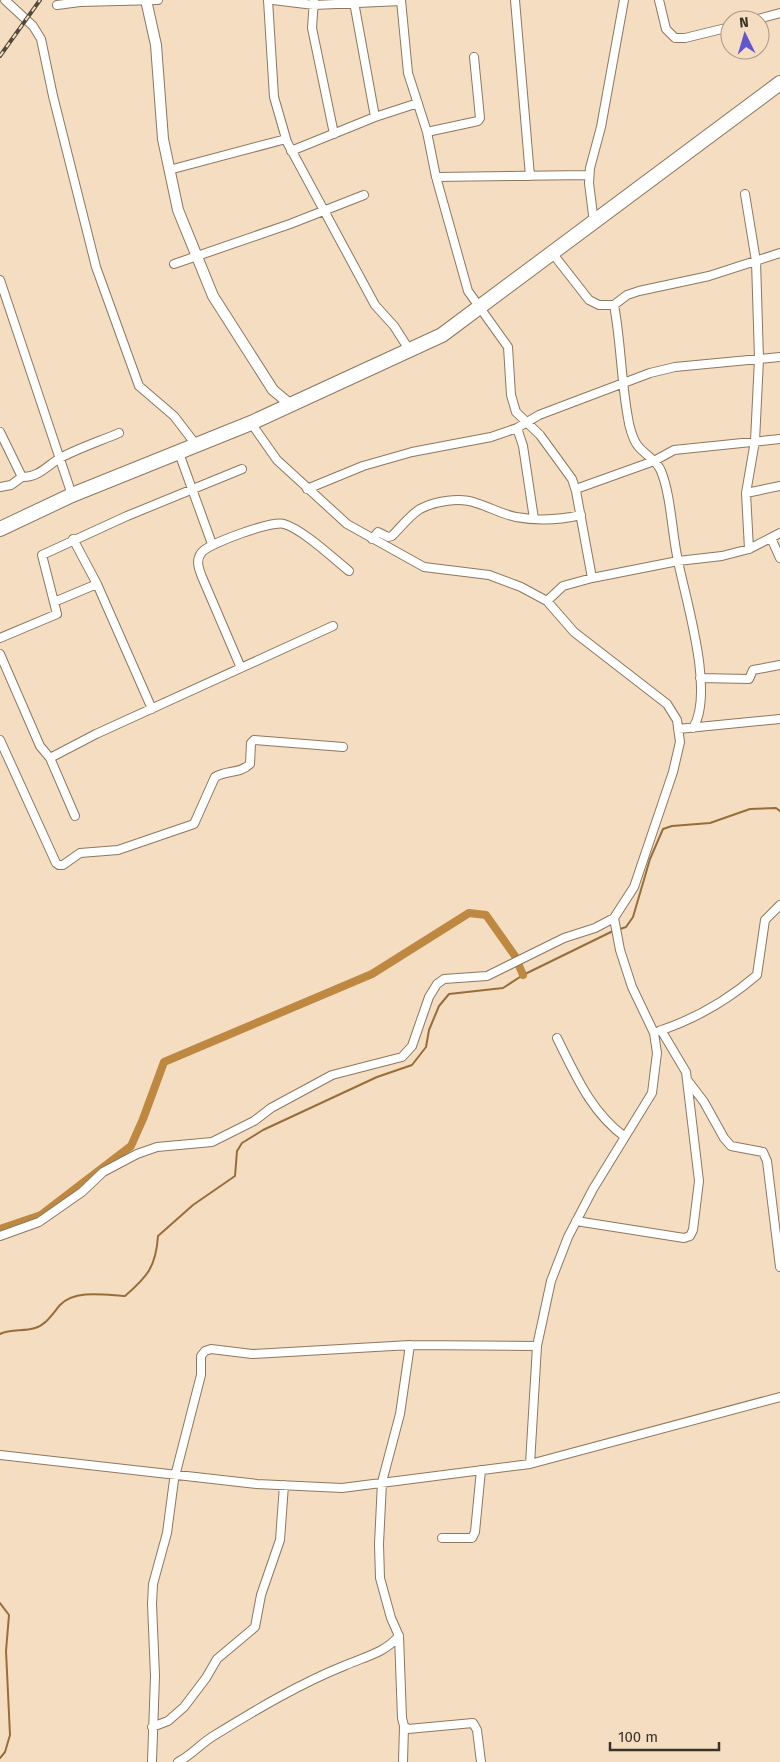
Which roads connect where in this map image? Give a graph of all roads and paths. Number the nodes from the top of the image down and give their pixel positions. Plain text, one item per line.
1 (5, 0) edge
2 (146, 0) edge
3 (158, 0) edge
4 (268, 0) edge
5 (273, 0) edge
6 (401, 0) edge
7 (515, 0) edge
8 (624, 0) edge
9 (659, 0) edge
10 (314, 2) edge
11 (354, 2) junction
12 (56, 6) dead end
13 (720, 30) edge
14 (474, 57) dead end
15 (780, 83) edge
16 (418, 103) junction
17 (375, 117) junction
18 (427, 132) junction
19 (334, 134) junction
20 (286, 139) junction
21 (292, 151) junction
22 (169, 170) junction
23 (589, 175) junction
24 (530, 176) junction
25 (436, 177) junction
26 (745, 194) dead end
27 (364, 195) dead end
28 (323, 210) junction
29 (594, 222) junction
30 (780, 253) edge
31 (196, 254) junction
32 (553, 254) junction
33 (756, 261) junction
34 (174, 264) dead end
35 (0, 280) edge
36 (614, 305) junction
37 (480, 308) junction
38 (410, 351) junction
39 (780, 357) edge
40 (759, 359) junction
41 (623, 382) junction
42 (290, 404) junction
43 (524, 422) junction
44 (251, 423) junction
45 (517, 428) junction
46 (0, 432) edge
47 (119, 433) dead end
48 (780, 439) edge
49 (755, 441) junction
50 (197, 446) junction
51 (178, 453) junction
52 (60, 458) junction
53 (654, 461) junction
54 (242, 469) dead end
55 (22, 477) junction
56 (780, 486) edge
57 (0, 487) edge
58 (192, 488) junction
59 (307, 489) junction
60 (576, 489) junction
61 (746, 493) junction
62 (72, 495) junction
63 (581, 515) junction
64 (534, 519) junction
65 (0, 529) edge
66 (780, 533) edge
67 (771, 538) junction
68 (73, 539) junction
69 (372, 539) junction
70 (212, 544) junction
71 (749, 548) junction
72 (780, 558) edge
73 (678, 561) junction
74 (349, 571) dead end
75 (592, 578) junction
76 (97, 584) junction
77 (547, 601) junction
78 (54, 602) junction
79 (333, 626) dead end
80 (0, 638) edge
81 (0, 654) edge
82 (780, 665) edge
83 (241, 668) junction
84 (700, 678) junction
85 (152, 709) junction
86 (780, 719) edge
87 (693, 728) junction
88 (678, 729) junction
89 (0, 740) edge
90 (343, 747) dead end
91 (50, 758) junction
92 (75, 816) dead end
93 (780, 905) edge
94 (614, 922) junction
95 (658, 1032) junction
96 (557, 1038) dead end
97 (687, 1080) junction
98 (625, 1137) junction
99 (576, 1221) junction
100 (0, 1236) edge
101 (780, 1267) edge
102 (410, 1345) junction
103 (537, 1346) junction
104 (780, 1397) edge
105 (0, 1455) edge
106 (530, 1464) junction
107 (481, 1470) junction
108 (175, 1475) junction
109 (382, 1482) junction
110 (284, 1485) junction
111 (442, 1538) dead end
112 (399, 1636) junction
113 (404, 1726) junction
114 (152, 1727) junction
115 (152, 1762) edge
116 (178, 1762) edge
117 (403, 1762) edge
118 (480, 1762) edge

1 - 50 street
2 - 3 street
2 - 12 street
2 - 22 street
4 - 20 street
5 - 10 street
6 - 11 street
6 - 16 street
7 - 24 street
8 - 23 street
9 - 13 street
10 - 11 street
10 - 19 street
11 - 17 street
14 - 18 street
15 - 29 highway
16 - 17 street
16 - 18 street
17 - 19 street
18 - 25 street
19 - 21 street
20 - 21 street
20 - 22 street
21 - 28 street
22 - 31 street
23 - 24 street
23 - 29 street
24 - 25 street
25 - 37 street
26 - 33 street
27 - 28 street
28 - 31 street
28 - 38 street
29 - 32 highway
30 - 33 street
31 - 34 street
31 - 42 street
32 - 36 street
32 - 37 highway
33 - 36 street
33 - 40 street
35 - 52 street
36 - 41 street
37 - 38 highway
37 - 43 street
38 - 42 highway
39 - 40 street
40 - 41 street
40 - 49 street
41 - 43 street
41 - 53 street
42 - 44 highway
43 - 45 street
43 - 60 street
44 - 50 highway
44 - 59 street
45 - 59 street
45 - 64 street
46 - 55 street
47 - 52 street
48 - 49 street
49 - 53 street
49 - 61 street
50 - 51 highway
51 - 58 street
51 - 62 highway
52 - 55 street
52 - 62 street
53 - 60 street
53 - 73 street
54 - 58 street
55 - 57 street
56 - 61 street
58 - 68 street
58 - 70 street
59 - 69 street
60 - 63 street
61 - 71 street
62 - 65 highway
63 - 64 street
63 - 75 street
64 - 69 street
66 - 67 street
67 - 71 street
67 - 72 street
68 - 76 street
68 - 78 street
69 - 77 street
70 - 74 street
70 - 83 street
71 - 73 street
73 - 75 street
73 - 84 street
75 - 77 street
76 - 78 street
76 - 85 street
77 - 88 street
78 - 80 street
79 - 83 street
81 - 91 street
82 - 84 street
83 - 85 street
84 - 87 street
85 - 91 street
86 - 87 street
87 - 88 street
88 - 94 street
89 - 90 street
91 - 92 street
93 - 95 street
94 - 95 street
94 - 100 street
95 - 97 street
95 - 98 street
96 - 98 street
97 - 99 street
97 - 101 street
98 - 99 street
99 - 103 street
102 - 103 street
102 - 108 street
102 - 109 street
103 - 106 street
104 - 106 street
105 - 108 street
106 - 107 street
107 - 109 street
107 - 111 street
108 - 110 street
108 - 114 street
109 - 110 street
109 - 112 street
110 - 114 street
112 - 113 street
112 - 116 street
113 - 117 street
113 - 118 street
114 - 115 street

